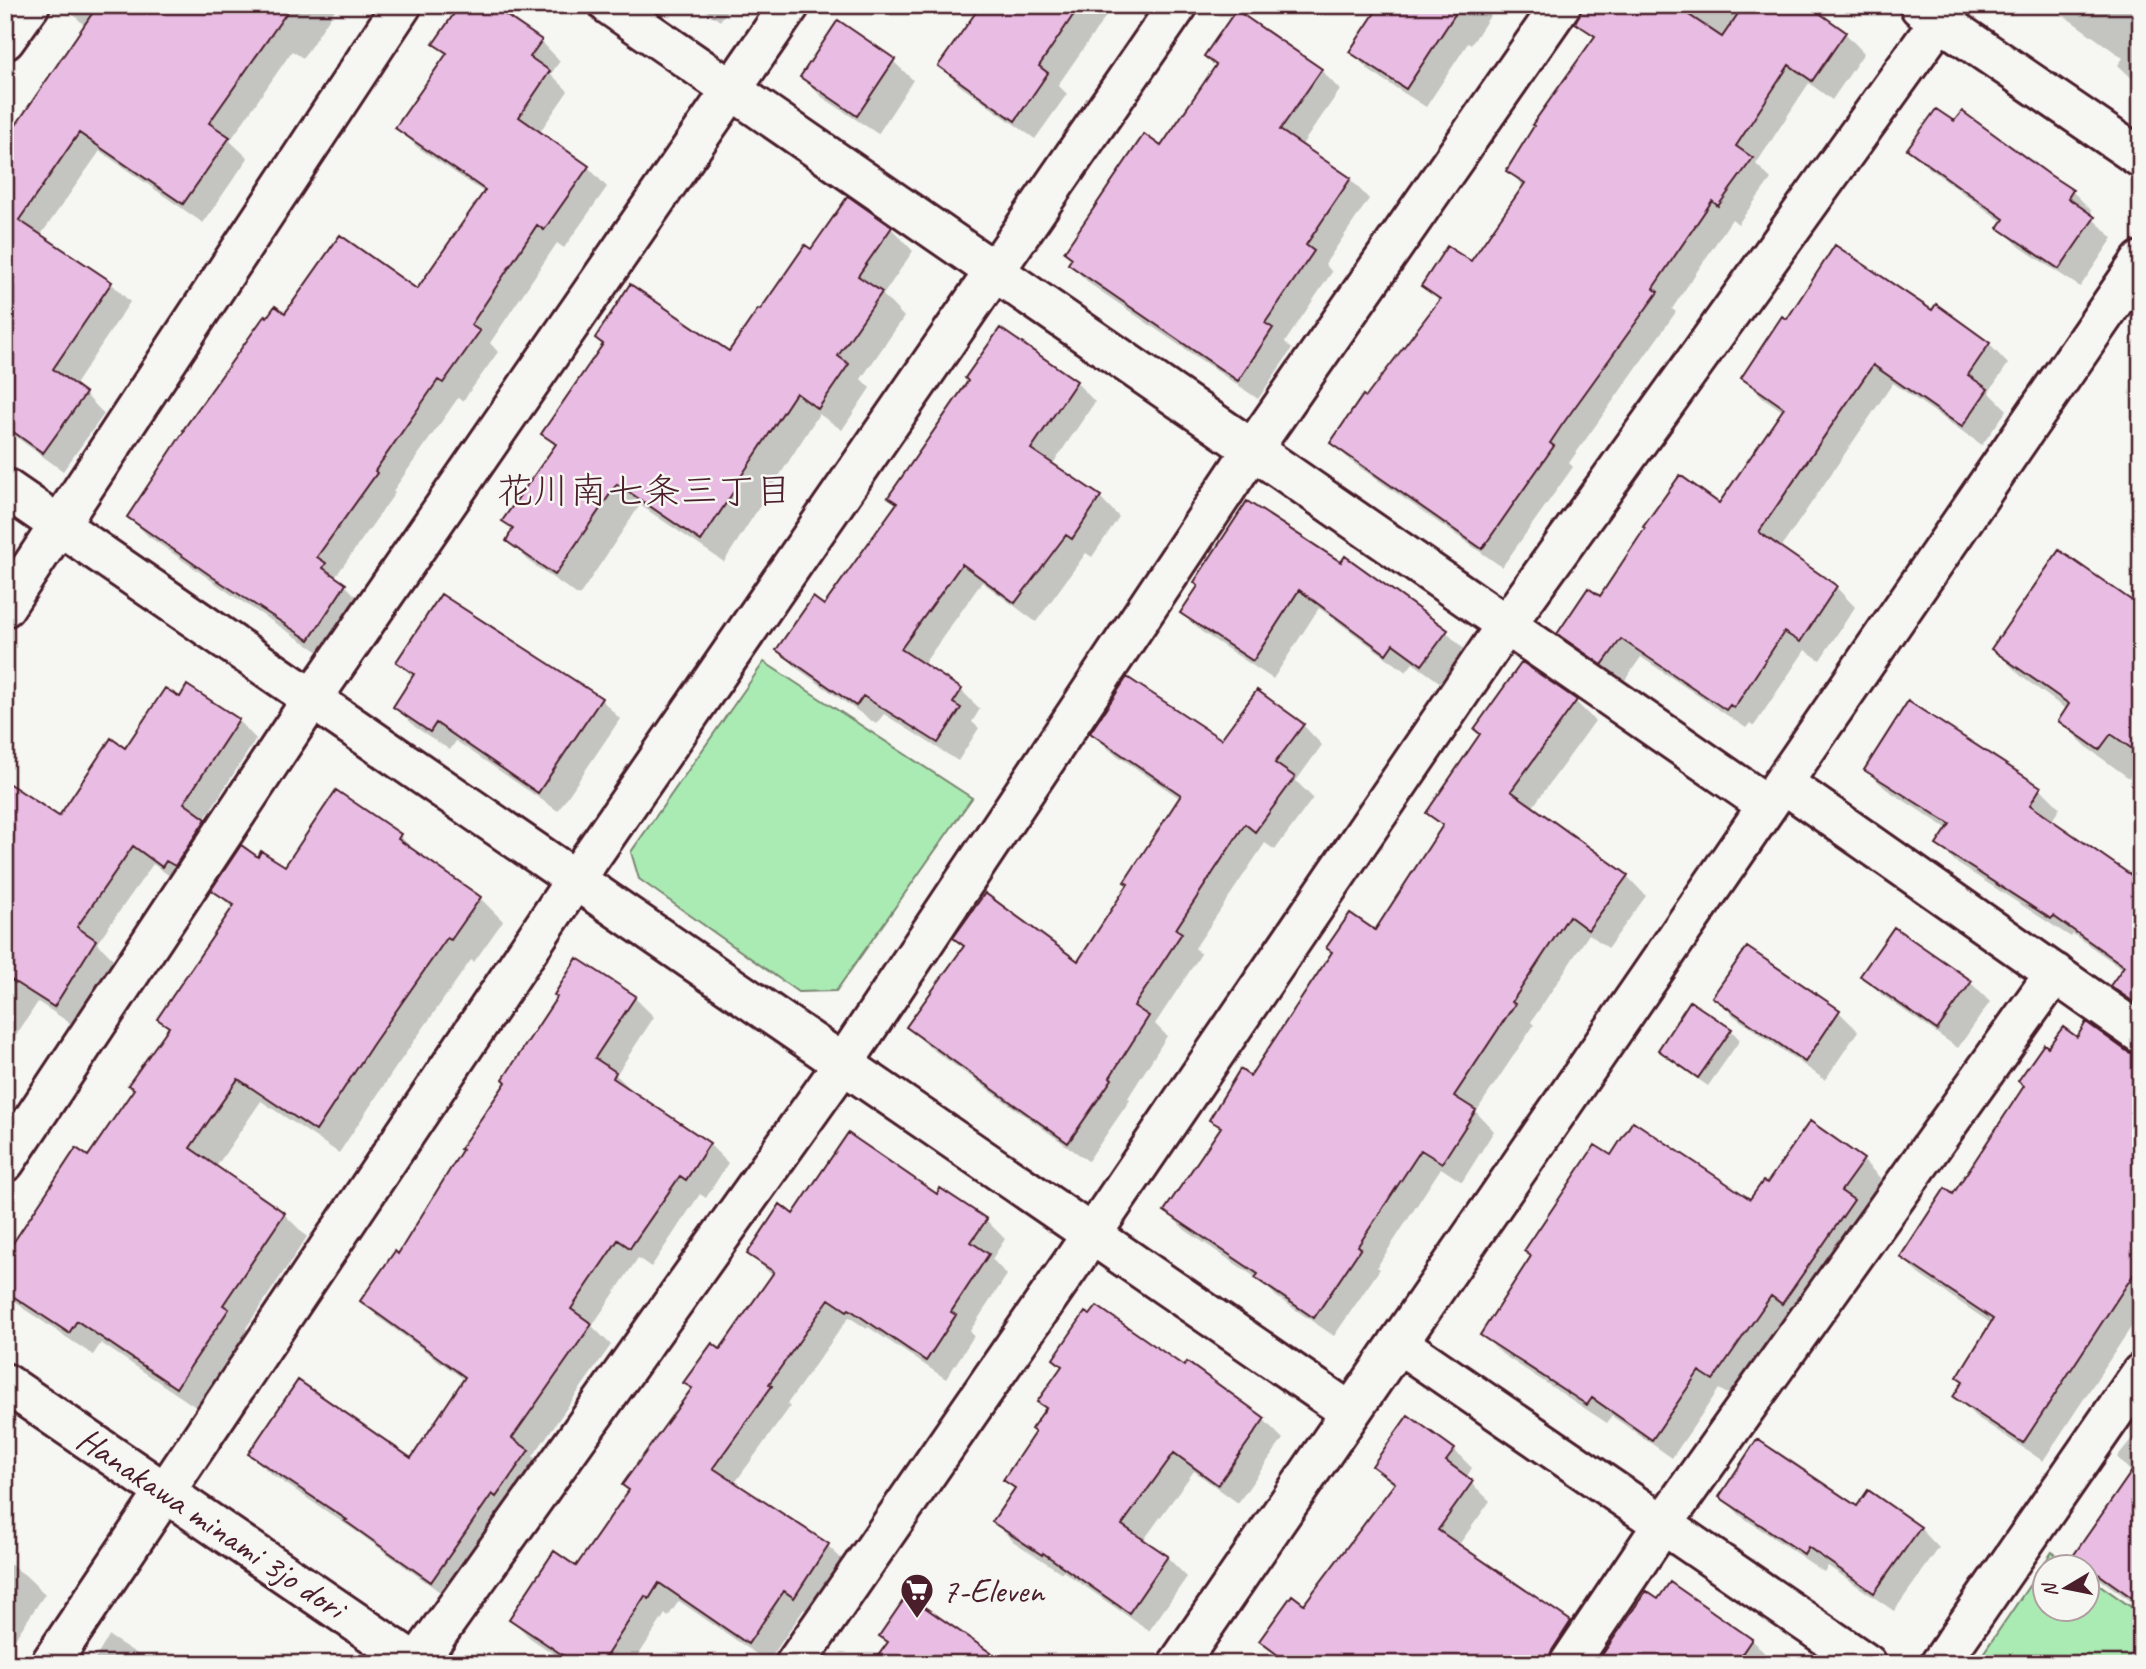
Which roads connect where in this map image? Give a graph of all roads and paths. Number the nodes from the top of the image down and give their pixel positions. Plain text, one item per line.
1 (30, 5) edge
2 (402, 5) edge
3 (609, 5) edge
4 (790, 5) edge
5 (1178, 5) edge
6 (1561, 5) edge
7 (1936, 10) edge
8 (5, 40) edge
9 (732, 90) junction
10 (2141, 158) edge
11 (2141, 261) edge
12 (994, 271) junction
13 (1252, 450) junction
14 (5, 488) edge
15 (60, 526) junction
16 (5, 607) edge
17 (1506, 625) junction
18 (312, 699) junction
19 (1775, 794) junction
20 (575, 880) junction
21 (2055, 973) junction
22 (2141, 1034) edge
23 (843, 1064) junction
24 (5, 1163) edge
25 (1092, 1234) junction
26 (1398, 1343) junction
27 (2141, 1373) edge
28 (5, 1383) edge
29 (1350, 1412) junction
30 (166, 1492) junction
31 (1663, 1524) junction
32 (1187, 1660) edge
33 (50, 1664) edge
34 (416, 1664) edge
35 (795, 1664) edge
36 (1569, 1664) edge
37 (1867, 1664) edge
38 (1940, 1664) edge

1 - 8 street
2 - 15 street
3 - 9 street
4 - 9 street
5 - 12 street
6 - 13 street
7 - 10 street
7 - 17 street
9 - 12 street
9 - 18 street
11 - 19 street
12 - 13 street
12 - 20 street
13 - 17 street
13 - 23 street
14 - 15 street
15 - 16 street
15 - 18 street
17 - 19 street
17 - 25 street
18 - 20 street
18 - 24 street
19 - 21 street
19 - 26 street
20 - 23 street
20 - 30 street
21 - 22 street
21 - 31 street
23 - 25 street
23 - 34 street
25 - 29 street
25 - 35 street
26 - 29 street
26 - 31 street
27 - 38 street
28 - 30 street, Hanakawa minami 3jo dori
29 - 32 street
30 - 33 street
30 - 34 street, Hanakawa minami 3jo dori
31 - 36 street
31 - 37 street

